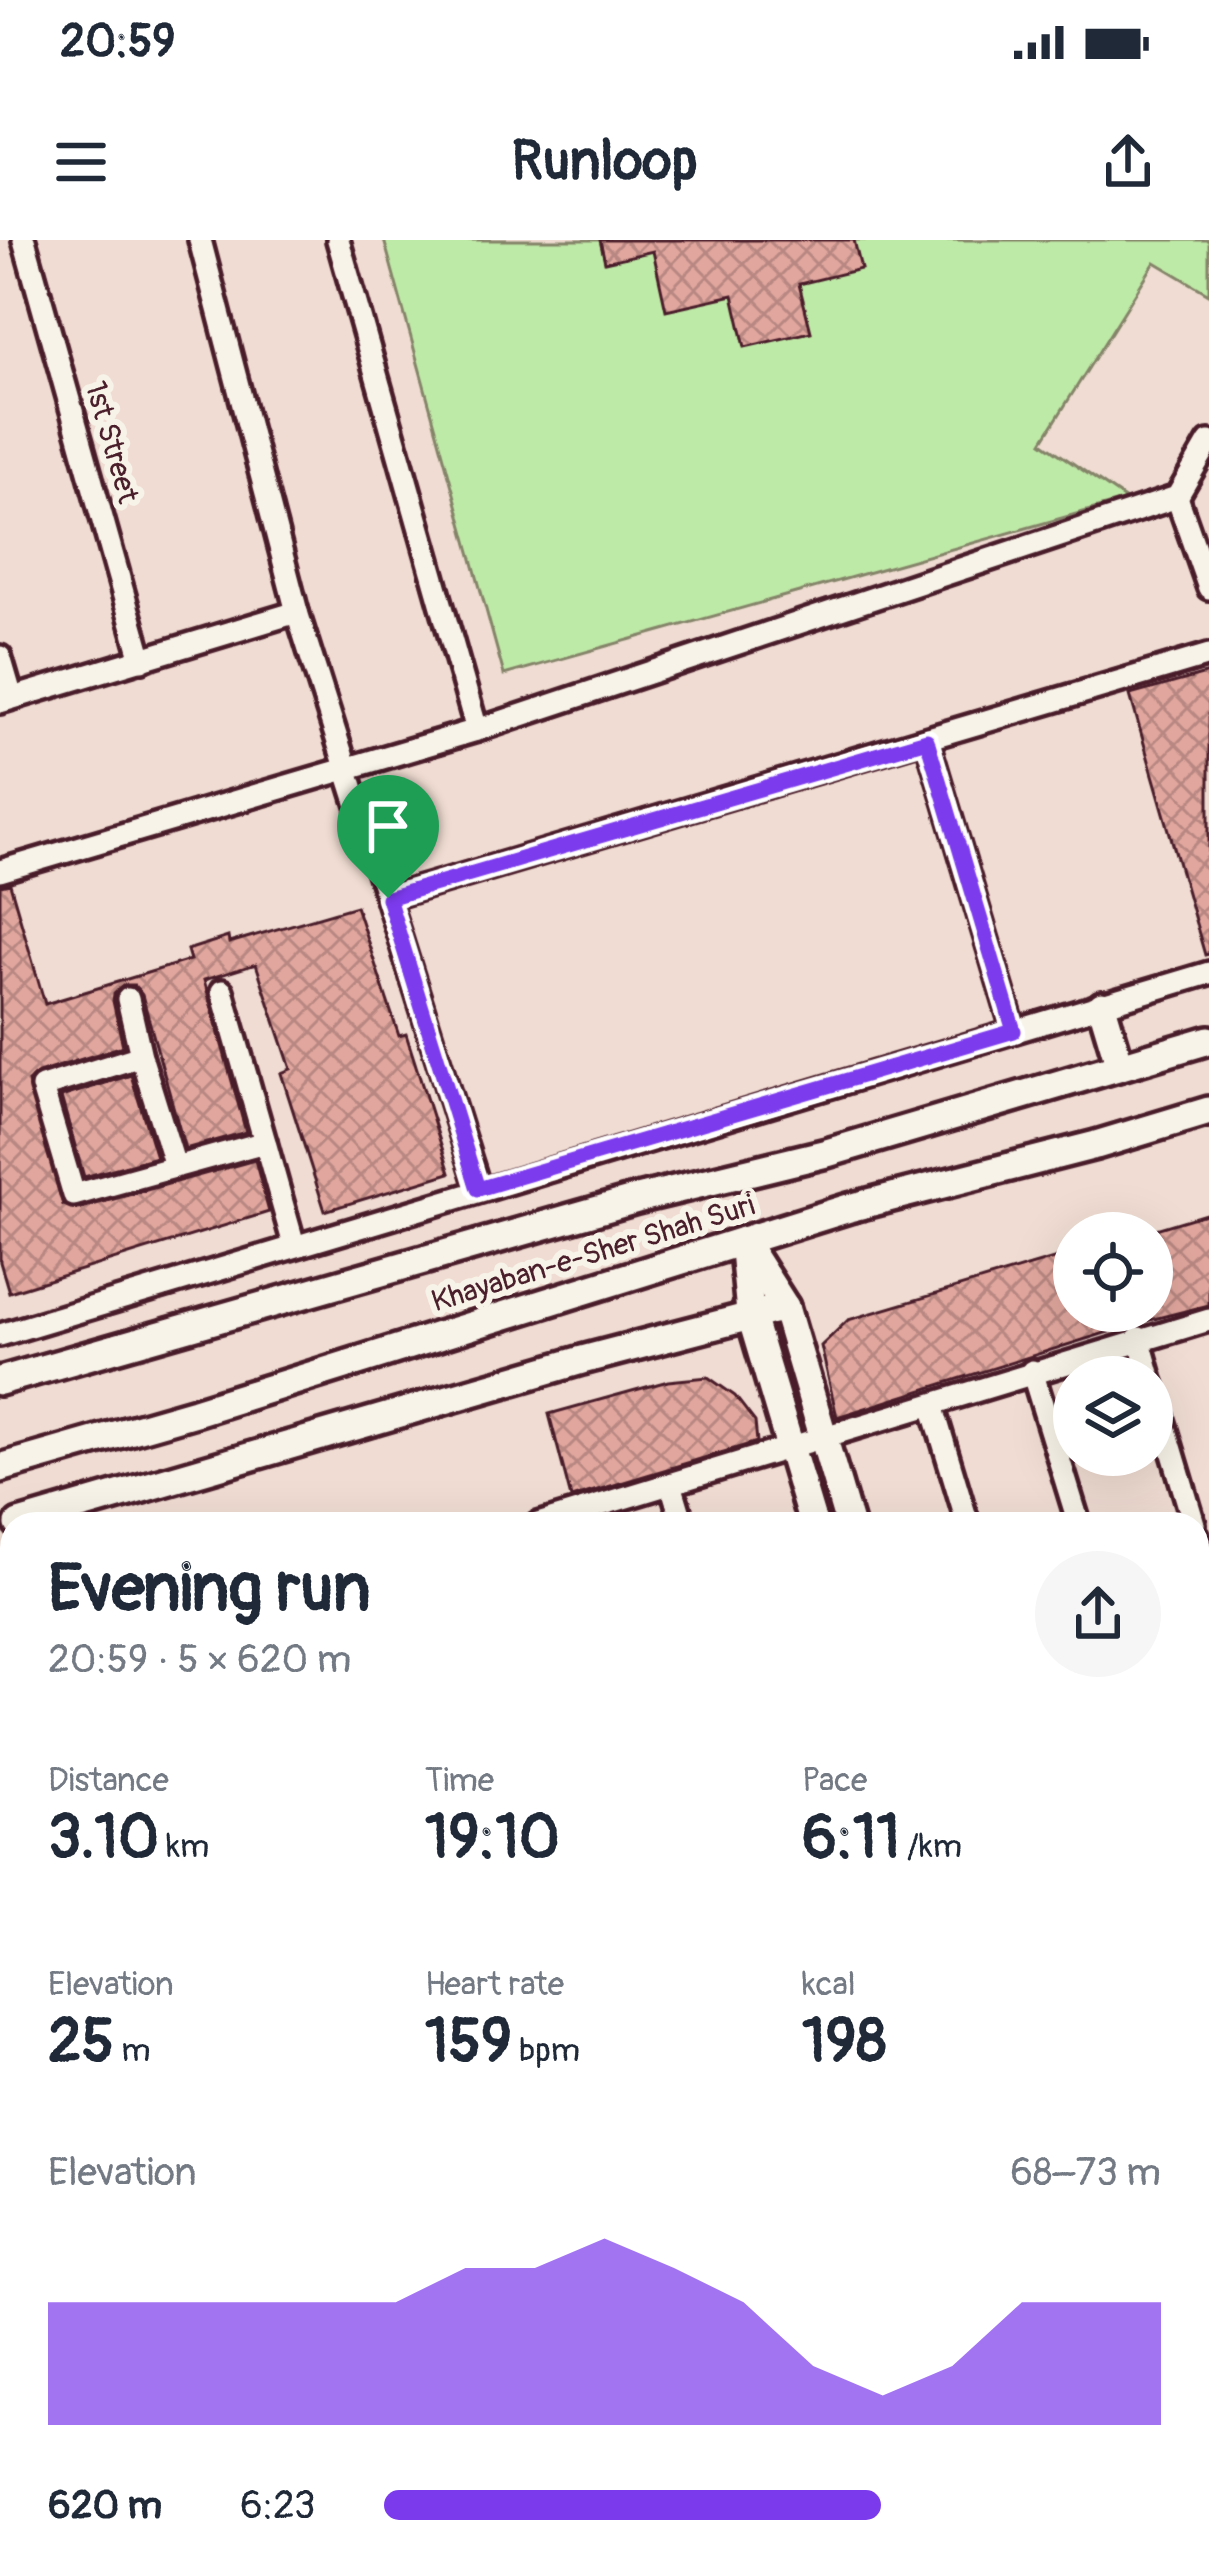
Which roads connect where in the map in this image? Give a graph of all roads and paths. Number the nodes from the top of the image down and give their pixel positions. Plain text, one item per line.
1 (24, 240) edge
2 (200, 240) edge
3 (338, 240) edge
4 (1209, 442) edge
5 (1177, 497) junction
6 (1209, 588) edge
7 (297, 612) junction
8 (1209, 655) edge
9 (0, 658) edge
10 (142, 660) junction
11 (6, 700) edge
12 (477, 730) junction
13 (927, 740) junction
14 (347, 771) junction
15 (0, 871) edge
16 (388, 898) junction
17 (1209, 974) edge
18 (222, 992) dead end
19 (128, 999) dead end
20 (1102, 1006) junction
21 (1014, 1031) junction
22 (1209, 1040) edge
23 (142, 1056) junction
24 (1120, 1066) junction
25 (1209, 1111) edge
26 (265, 1142) junction
27 (175, 1166) junction
28 (478, 1189) junction
29 (743, 1241) junction
30 (294, 1245) junction
31 (785, 1306) junction
32 (750, 1313) junction
33 (1209, 1320) edge
34 (0, 1335) edge
35 (1139, 1338) junction
36 (1144, 1356) edge
37 (1032, 1370) junction
38 (0, 1382) edge
39 (932, 1405) junction
40 (824, 1439) junction
41 (791, 1449) junction
42 (1173, 1455) edge
43 (0, 1468) edge
44 (671, 1484) junction
45 (60, 1512) edge
46 (592, 1512) edge
47 (679, 1512) edge
48 (809, 1512) edge
49 (845, 1512) edge
50 (964, 1512) edge
51 (1075, 1512) edge
52 (1190, 1512) edge

1 - 10 street, 1st Street
2 - 7 street
3 - 12 street
4 - 5 street
5 - 6 street
5 - 12 street
7 - 10 street
7 - 14 street
8 - 13 street
9 - 11 street
10 - 11 street
12 - 14 street
13 - 16 street
13 - 21 street
14 - 15 street
14 - 16 street
16 - 28 street
17 - 20 street
18 - 26 street
19 - 23 street
20 - 21 street
20 - 24 main road
21 - 28 street
22 - 24 main road, Khayaban-e-Sher Shah Suri
23 - 27 street
23 - 27 street
24 - 38 main road, Khayaban-e-Sher Shah Suri
25 - 29 main road, Khayaban-e-Sher Shah Suri
26 - 27 street
26 - 30 street
28 - 30 street
29 - 31 main road
29 - 32 main road
29 - 43 main road, Khayaban-e-Sher Shah Suri
30 - 34 street
31 - 32 main road
31 - 40 main road
32 - 41 main road
32 - 45 main road
33 - 35 street
35 - 36 street
35 - 37 street
37 - 39 street
37 - 51 street
39 - 40 street
39 - 50 street
40 - 41 street
40 - 49 main road
41 - 44 street
41 - 48 main road
42 - 52 street
44 - 46 street
44 - 47 street

